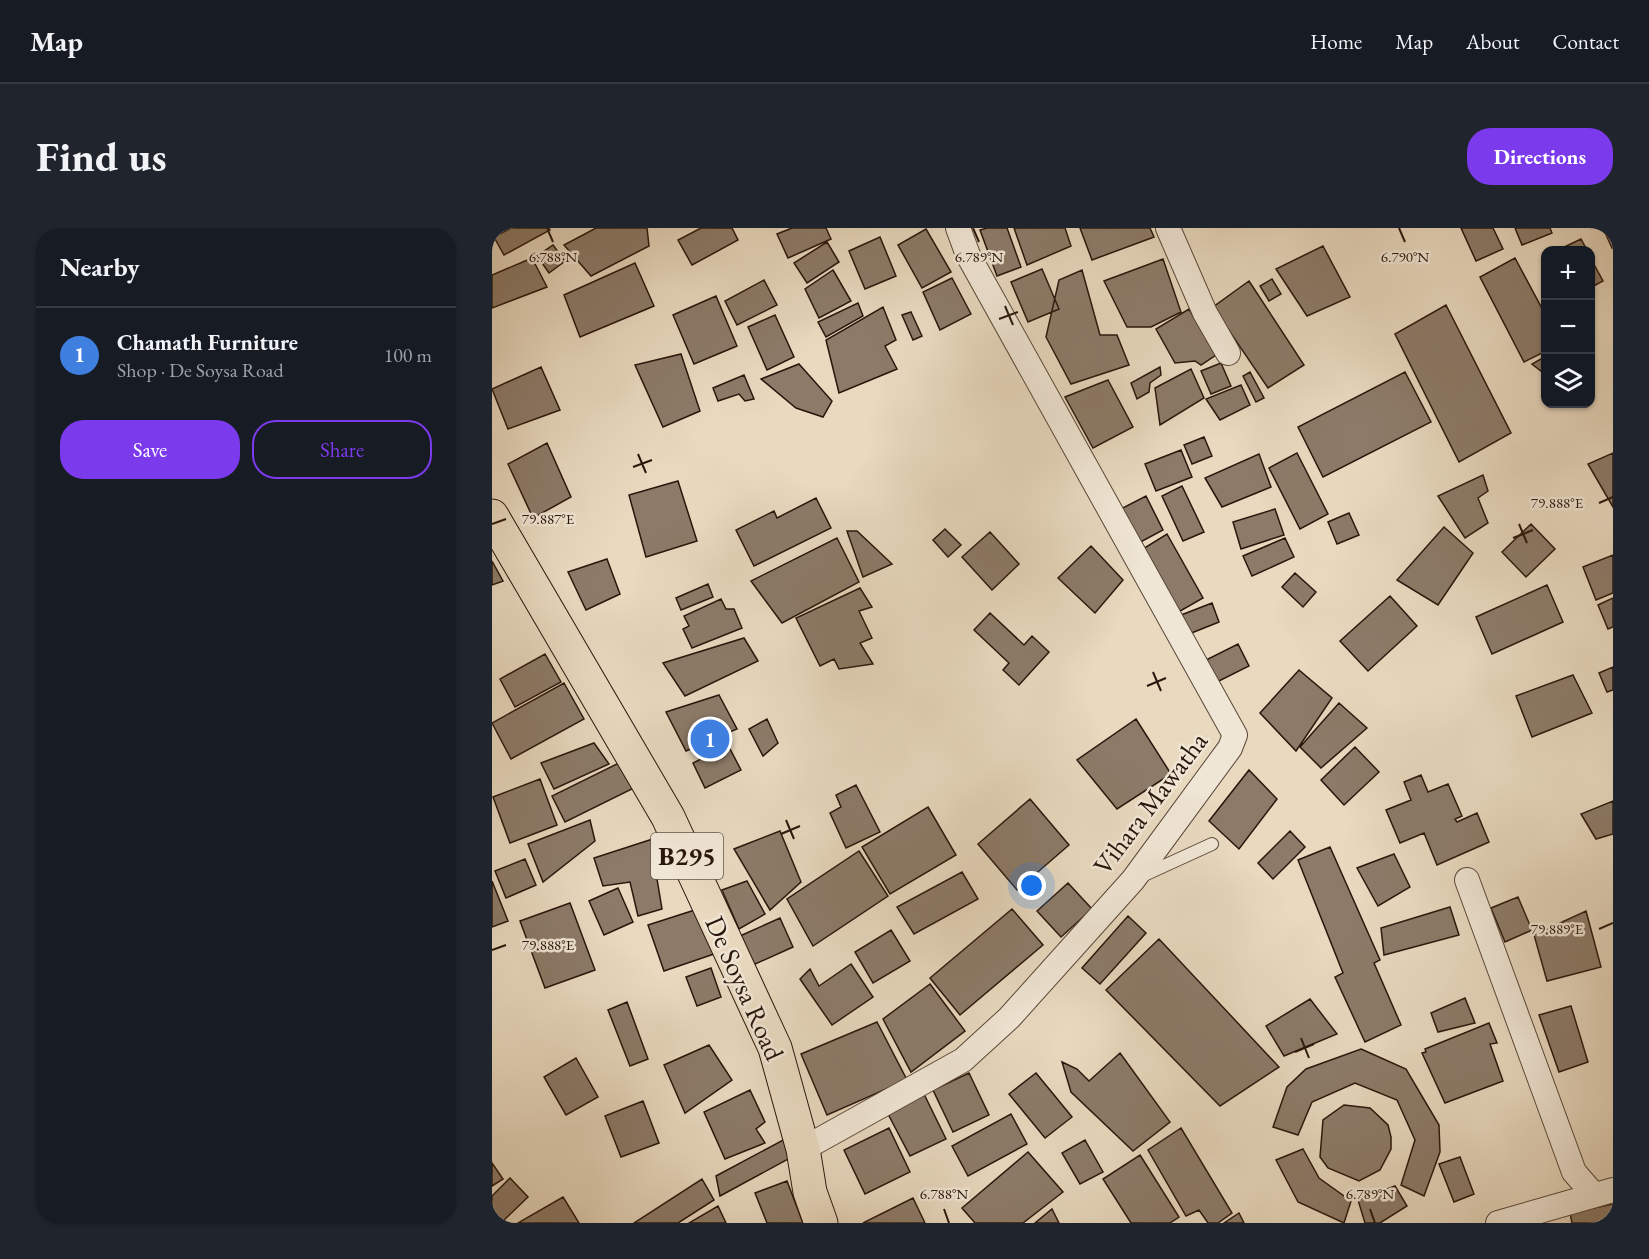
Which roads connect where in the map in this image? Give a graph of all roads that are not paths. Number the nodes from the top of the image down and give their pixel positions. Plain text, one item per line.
1 (958, 228) edge
2 (1168, 228) edge
3 (1228, 353) dead end
4 (492, 516) edge
5 (1212, 844) dead end
6 (1133, 880) junction
7 (1467, 880) dead end
8 (803, 1149) junction
9 (1603, 1192) edge
10 (822, 1223) edge
11 (1498, 1223) edge

1 - 6 street, Vihara Mawatha
2 - 3 street
4 - 8 main road, De Soysa Road / B295
5 - 6 lane
6 - 8 street, Vihara Mawatha
7 - 9 street
8 - 10 main road, De Soysa Road / B295
9 - 11 street

